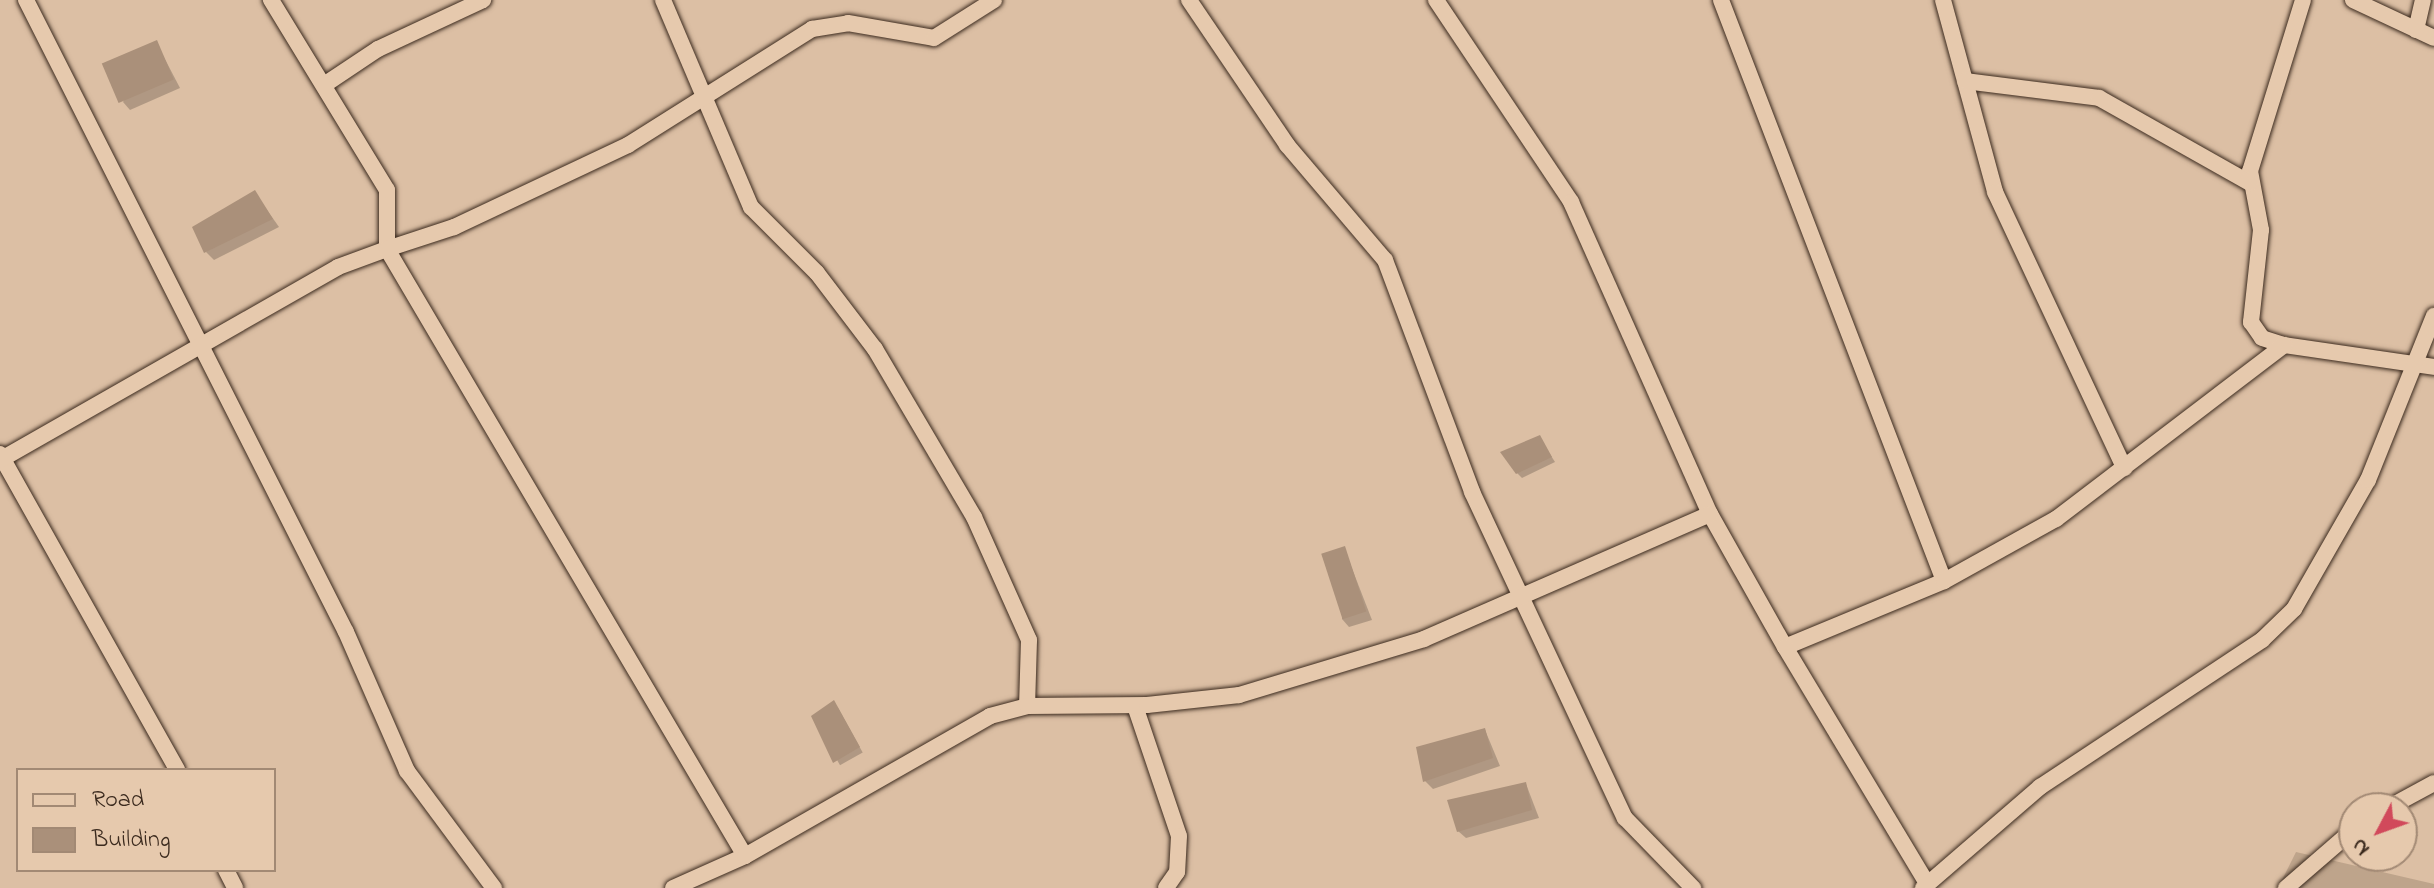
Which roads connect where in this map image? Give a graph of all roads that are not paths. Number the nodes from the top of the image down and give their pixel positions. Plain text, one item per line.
1 (26, 0) edge
2 (271, 0) edge
3 (483, 0) edge
4 (663, 0) edge
5 (994, 0) edge
6 (1189, 0) edge
7 (1436, 0) edge
8 (1721, 0) edge
9 (1943, 0) edge
10 (2303, 0) edge
11 (2353, 0) edge
12 (2423, 0) edge
13 (2416, 30) junction
14 (2434, 38) edge
15 (1965, 81) junction
16 (324, 85) junction
17 (702, 98) junction
18 (2250, 183) junction
19 (387, 249) junction
20 (2434, 316) edge
21 (2284, 345) junction
22 (202, 347) junction
23 (2416, 361) junction
24 (2434, 367) edge
25 (1, 457) edge
26 (2124, 468) junction
27 (1710, 514) junction
28 (1944, 581) junction
29 (1525, 596) junction
30 (1785, 647) junction
31 (1027, 706) junction
32 (1135, 706) junction
33 (176, 768) edge
34 (2338, 843) edge
35 (745, 856) junction
36 (1925, 886) edge
37 (494, 888) edge
38 (673, 888) edge
39 (1166, 888) edge
40 (1693, 888) edge
41 (2286, 888) edge

1 - 22 street
2 - 16 street
3 - 16 street
4 - 17 street
5 - 17 street
6 - 29 street
7 - 27 street
8 - 28 street
9 - 15 street
10 - 18 street
11 - 13 street
12 - 13 street
13 - 14 street
15 - 18 street
15 - 26 street
16 - 19 street
17 - 19 street
17 - 31 street
18 - 21 street
19 - 22 street
19 - 35 street
20 - 23 street
21 - 23 street
21 - 26 street
22 - 25 street
22 - 37 street
23 - 24 street
23 - 36 street
25 - 33 street
26 - 28 street
27 - 29 street
27 - 30 street
28 - 30 street
29 - 32 street
29 - 40 street
30 - 36 street
31 - 32 street
31 - 35 street
32 - 39 street
34 - 41 street
35 - 38 street

